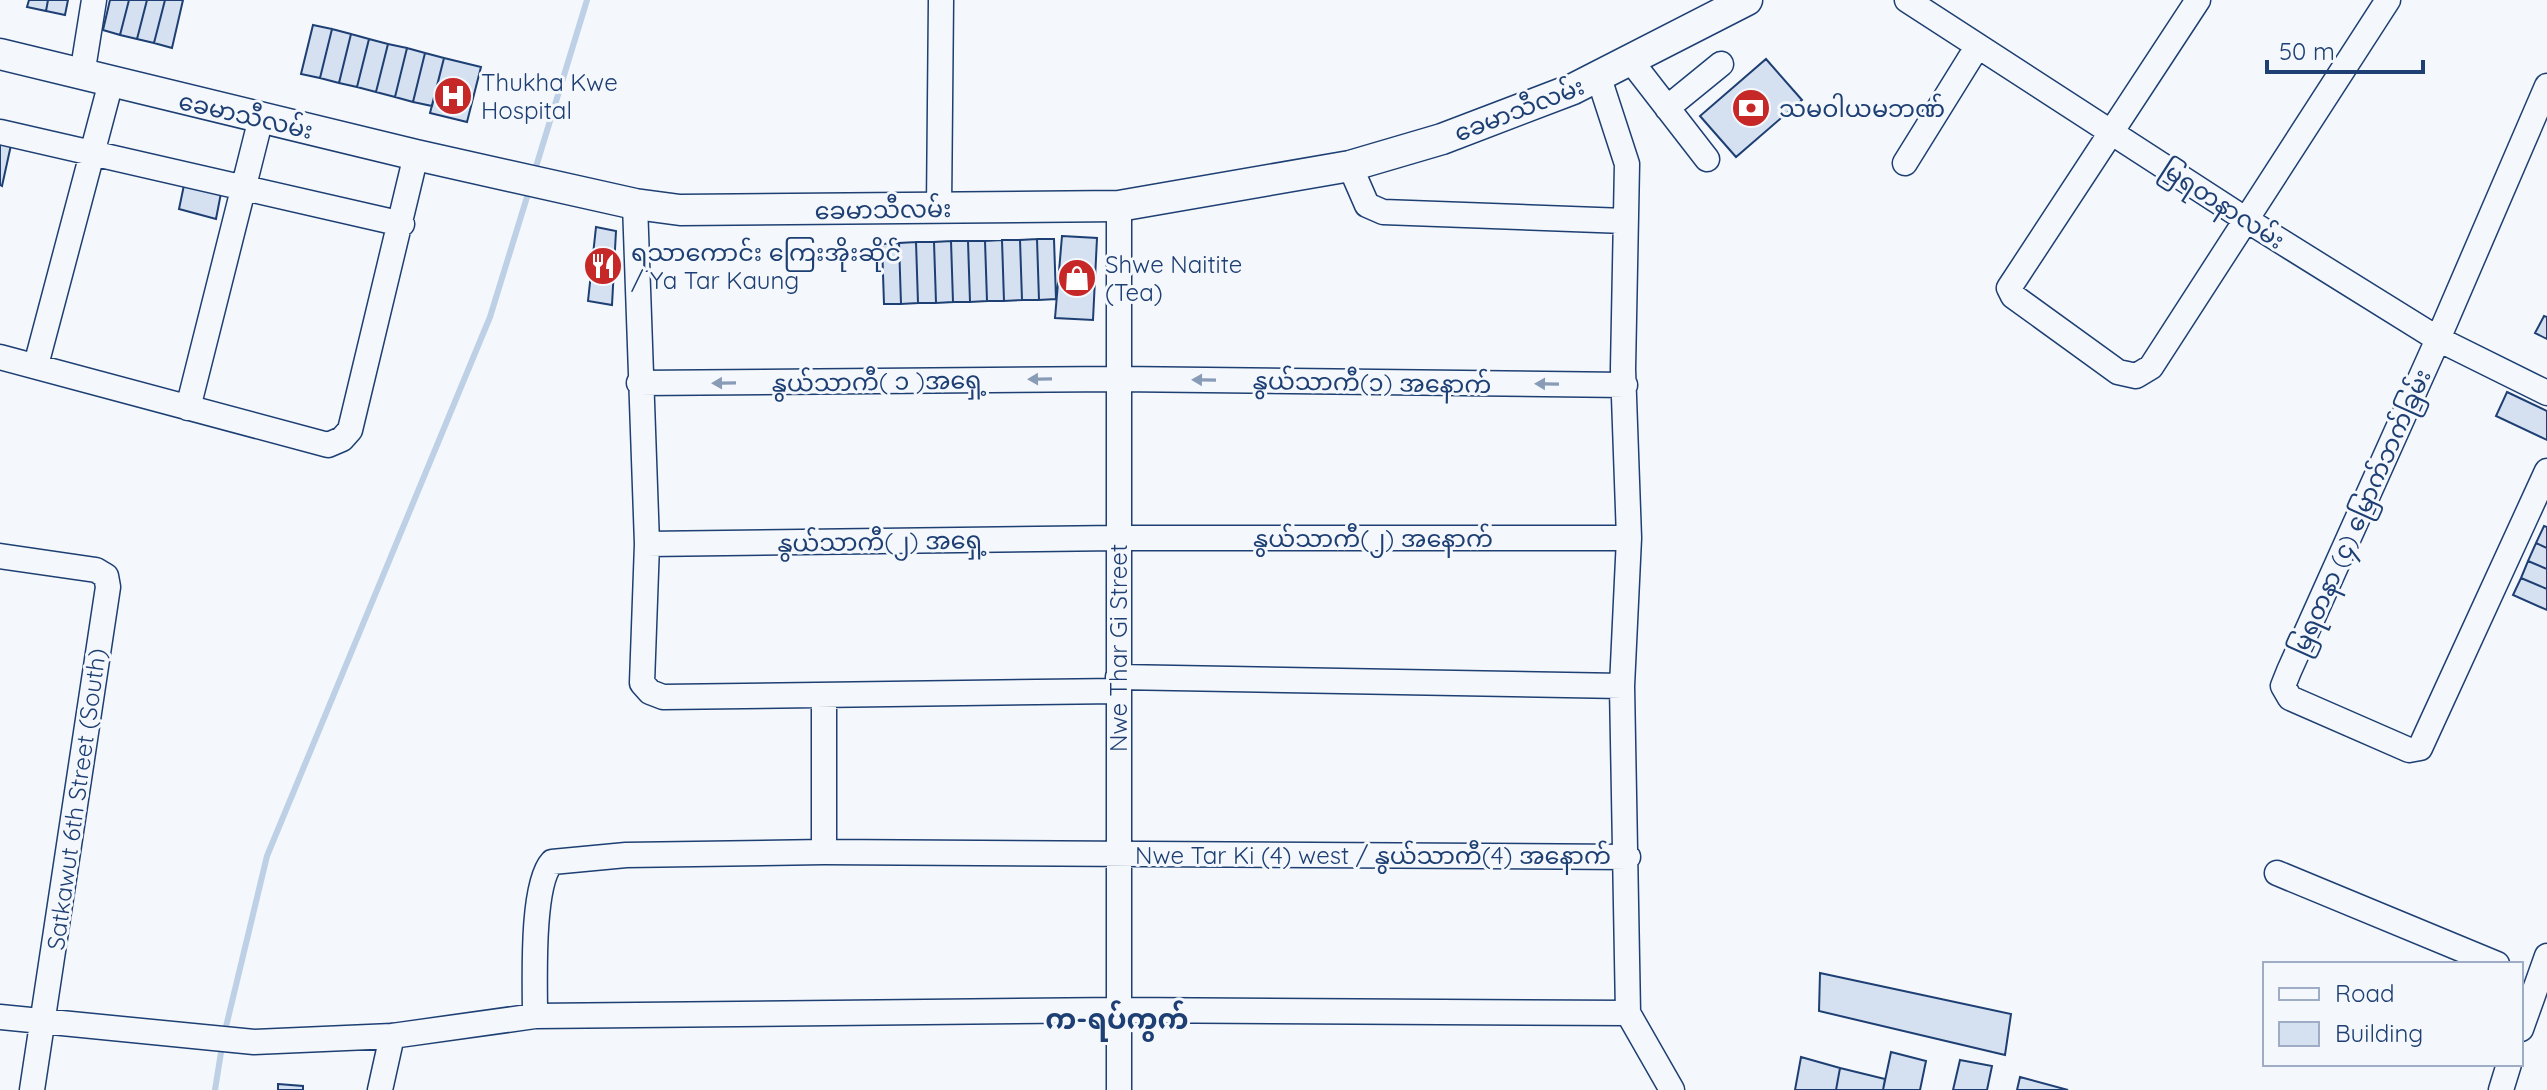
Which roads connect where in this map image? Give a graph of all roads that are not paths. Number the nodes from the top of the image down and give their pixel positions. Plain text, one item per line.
1 (94, 0) edge
2 (941, 0) edge
3 (1747, 0) edge
4 (1907, 0) edge
5 (2198, 0) edge
6 (2388, 0) edge
7 (1977, 47) junction
8 (0, 54) edge
9 (1631, 61) junction
10 (1721, 64) dead end
11 (96, 78) junction
12 (1599, 78) junction
13 (2547, 86) edge
14 (1667, 108) junction
15 (261, 118) junction
16 (0, 132) edge
17 (2112, 132) junction
18 (93, 155) junction
19 (416, 155) junction
20 (1707, 159) dead end
21 (1905, 163) dead end
22 (1350, 166) junction
23 (242, 188) junction
24 (635, 204) junction
25 (1119, 206) junction
26 (939, 208) junction
27 (2245, 219) junction
28 (1625, 221) junction
29 (402, 224) junction
30 (2438, 339) junction
31 (0, 357) edge
32 (36, 365) junction
33 (1118, 379) junction
34 (639, 383) junction
35 (1625, 385) junction
36 (2547, 393) edge
37 (188, 408) junction
38 (2547, 471) edge
39 (1118, 538) junction
40 (1629, 538) junction
41 (647, 544) junction
42 (0, 556) edge
43 (1118, 684) junction
44 (1622, 686) junction
45 (824, 696) junction
46 (824, 852) junction
47 (1118, 854) junction
48 (1628, 857) junction
49 (2277, 873) dead end
50 (2547, 956) edge
51 (2492, 962) edge
52 (2529, 977) edge
53 (1119, 1010) junction
54 (1628, 1013) junction
55 (535, 1016) junction
56 (2523, 1016) edge
57 (0, 1017) edge
58 (43, 1022) junction
59 (392, 1036) junction
60 (2508, 1066) edge
61 (32, 1090) edge
62 (380, 1090) edge
63 (1119, 1090) edge
64 (1672, 1090) edge
65 (2501, 1090) edge

1 - 11 street
2 - 26 street
3 - 9 main road, ခေမာသီလမ်း
4 - 7 street, မြရတနာလမ်း
5 - 17 street
6 - 27 street
7 - 17 street, မြရတနာလမ်း
7 - 21 street
8 - 11 main road, ခေမာသီလမ်း
9 - 12 main road, ခေမာသီလမ်း
9 - 14 street
10 - 14 street
11 - 15 main road, ခေမာသီလမ်း
11 - 18 street
12 - 22 main road, ခေမာသီလမ်း
12 - 28 street
13 - 30 street, မြရတနာ (၄) မြောက်ဘက်ခြမ်း
14 - 20 street
15 - 19 main road, ခေမာသီလမ်း
15 - 23 street
16 - 18 street
17 - 27 street, မြရတနာလမ်း
17 - 27 street
18 - 23 street
18 - 32 street
19 - 24 main road, ခေမာသီလမ်း
19 - 29 street
22 - 25 main road, ခေမာသီလမ်း
22 - 28 street
23 - 29 street
23 - 37 street
24 - 26 main road, ခေမာသီလမ်း
24 - 34 street
25 - 26 main road, ခေမာသီလမ်း
25 - 33 street, Nwe Thar Gi Street
27 - 30 street, မြရတနာလမ်း
28 - 35 street
29 - 37 street
30 - 36 street, မြရတနာလမ်း
30 - 38 street, မြရတနာ (၄) မြောက်ဘက်ခြမ်း
31 - 32 street
32 - 37 street
33 -> 34 street, နွယ်သာကီ( ၁ )အရှေ့
35 -> 33 street, နွယ်သာကီ(၁) အနောက်
33 - 39 street, Nwe Thar Gi Street
34 - 41 street
35 - 40 street
39 - 40 street, နွယ်သာကီ(၂) အနောက်
39 - 41 street, နွယ်သာကီ(၂) အရှေ့
39 - 43 street, Nwe Thar Gi Street
40 - 44 street
41 - 45 street
42 - 58 street, Satkawut 6th Street (South)
43 - 44 street
43 - 45 street
43 - 47 street, Nwe Thar Gi Street
44 - 48 street
45 - 46 street
46 - 47 street, Nwe Tar Ki (4) west / နွယ်သာကီ(4) အနောက်
46 - 55 street, Nwe Tar Ki (4) west / နွယ်သာကီ(4) အနောက်
47 - 48 street, Nwe Tar Ki (4) west / နွယ်သာကီ(4) အနောက်
47 - 53 street, Nwe Thar Gi Street
48 - 54 street
49 - 51 street
50 - 52 street
52 - 56 street
53 - 54 street
53 - 55 street
53 - 63 street, Nwe Thar Gi Street
54 - 64 street
55 - 59 street
57 - 58 street
58 - 59 street
58 - 61 street, Satkawut 6th Street (South)
59 - 62 street
60 - 65 street

